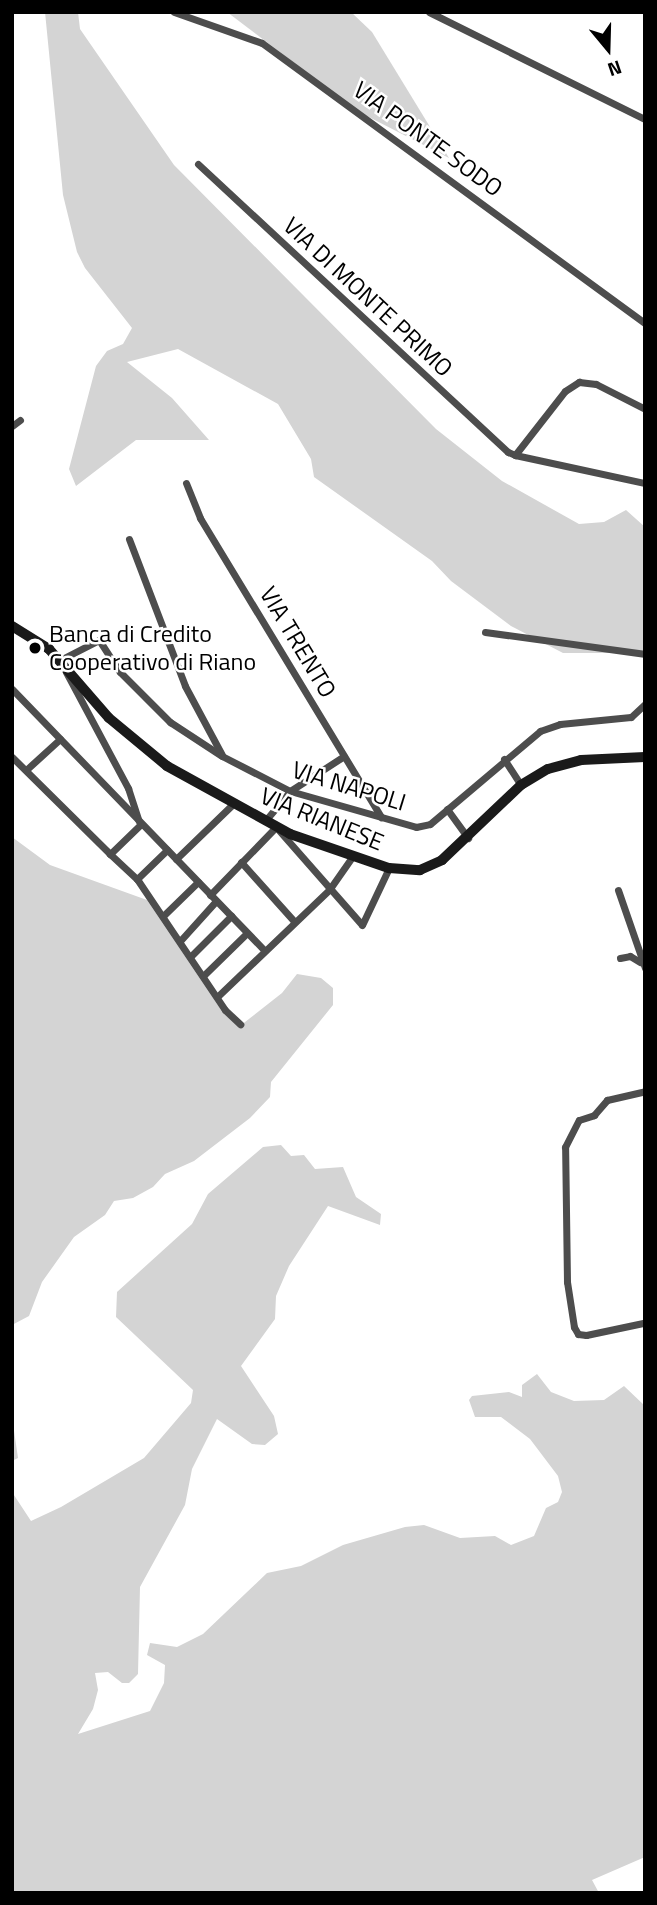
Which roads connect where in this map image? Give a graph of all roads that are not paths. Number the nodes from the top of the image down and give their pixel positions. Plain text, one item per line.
1 (174, 12) edge
2 (429, 12) edge
3 (645, 119) edge
4 (198, 164) dead end
5 (645, 323) edge
6 (645, 409) edge
7 (20, 420) dead end
8 (12, 426) edge
9 (514, 455) junction
10 (186, 483) dead end
11 (645, 483) edge
12 (129, 540) dead end
13 (12, 626) edge
14 (485, 632) dead end
15 (645, 654) edge
16 (61, 661) junction
17 (12, 689) edge
18 (645, 704) edge
19 (60, 739) junction
20 (222, 756) junction
21 (344, 756) junction
22 (12, 757) edge
23 (645, 757) edge
24 (504, 760) junction
25 (26, 770) junction
26 (521, 785) junction
27 (289, 791) junction
28 (233, 804) junction
29 (447, 809) junction
30 (382, 818) junction
31 (271, 824) junction
32 (140, 825) junction
33 (468, 839) junction
34 (167, 850) junction
35 (110, 854) junction
36 (352, 857) junction
37 (176, 859) junction
38 (242, 862) junction
39 (389, 868) junction
40 (137, 879) junction
41 (198, 882) junction
42 (329, 890) junction
43 (618, 890) dead end
44 (213, 898) junction
45 (163, 916) junction
46 (231, 916) junction
47 (295, 921) junction
48 (247, 933) junction
49 (180, 941) junction
50 (264, 950) junction
51 (191, 956) junction
52 (620, 958) dead end
53 (644, 967) edge
54 (204, 975) junction
55 (218, 996) junction
56 (240, 1024) dead end
57 (645, 1091) edge
58 (643, 1323) edge

1 - 5 street, VIA PONTE SODO
2 - 3 street
4 - 9 street, VIA DI MONTE PRIMO
6 - 9 street
7 - 8 street
9 - 11 street, VIA DI MONTE PRIMO
10 - 21 street, VIA TRENTO
12 - 20 street
13 - 16 main road, VIA RIANESE
14 - 15 street
16 - 20 street, VIA NAPOLI
16 - 28 main road, VIA RIANESE
16 - 32 street
17 - 19 street
18 - 24 street, VIA NAPOLI
19 - 25 street
19 - 32 street
20 - 27 street, VIA NAPOLI
21 - 27 street
21 - 30 street, VIA TRENTO
22 - 25 street
23 - 26 main road, VIA RIANESE
24 - 26 street
24 - 29 street, VIA NAPOLI
25 - 35 street
26 - 33 main road, VIA RIANESE
27 - 30 street, VIA NAPOLI
27 - 31 street
28 - 31 main road, VIA RIANESE
28 - 37 street
29 - 30 street, VIA NAPOLI
29 - 33 street
31 - 36 main road, VIA RIANESE
31 - 38 street
31 - 42 street
32 - 34 street
32 - 35 street
33 - 39 main road, VIA RIANESE
34 - 37 street
34 - 40 street
35 - 40 street
36 - 39 main road, VIA RIANESE
36 - 42 street
37 - 41 street
38 - 44 street
38 - 47 street
39 - 42 street
40 - 45 street
41 - 44 street
41 - 45 street
42 - 47 street
43 - 53 street
44 - 46 street
44 - 49 street
45 - 49 street
46 - 48 street
46 - 51 street
47 - 50 street
48 - 50 street
48 - 54 street
49 - 51 street
50 - 55 street
51 - 54 street
52 - 53 street
54 - 55 street
55 - 56 street
57 - 58 street

